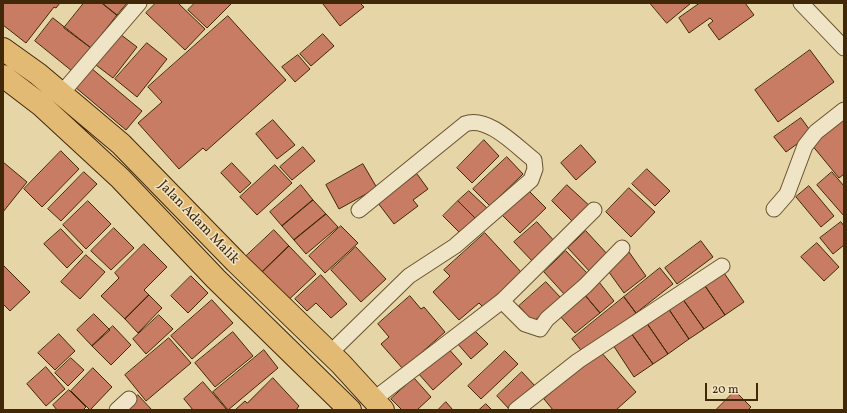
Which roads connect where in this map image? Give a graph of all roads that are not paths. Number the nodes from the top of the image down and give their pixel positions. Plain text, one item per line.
1 (139, 3) edge
2 (801, 3) edge
3 (844, 48) edge
4 (3, 49) edge
5 (3, 76) edge
6 (61, 94) junction
7 (844, 110) edge
8 (359, 210) dead end
9 (594, 210) dead end
10 (774, 210) dead end
11 (622, 248) dead end
12 (236, 262) junction
13 (722, 266) dead end
14 (216, 279) junction
15 (502, 301) junction
16 (329, 354) junction
17 (129, 399) dead end
18 (378, 405) edge
19 (341, 407) edge
20 (117, 410) edge
21 (516, 410) edge

1 - 6 street
2 - 3 street
4 - 6 main road, Jalan Adam Malik
5 - 14 main road, Jalan Adam Malik
6 - 12 main road, Jalan Adam Malik
7 - 10 street
8 - 16 street
9 - 15 street
11 - 15 street
12 - 14 main road
12 - 16 main road, Jalan Adam Malik
13 - 21 street
14 - 19 main road, Jalan Adam Malik
15 - 18 street
16 - 18 main road, Jalan Adam Malik
17 - 20 street

